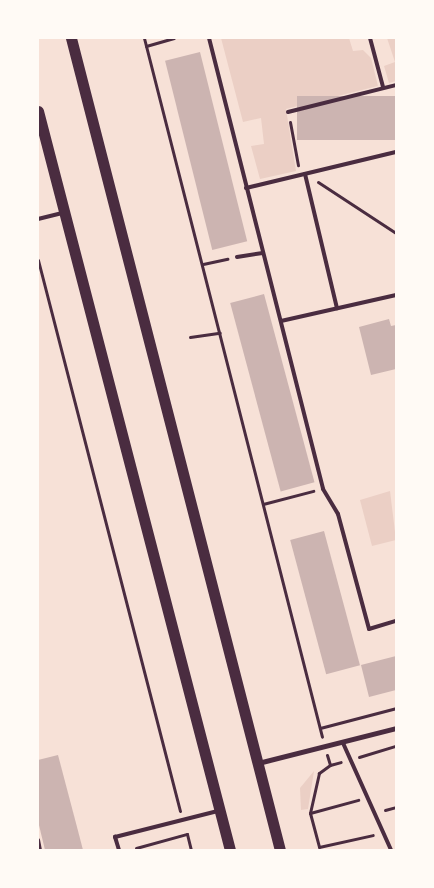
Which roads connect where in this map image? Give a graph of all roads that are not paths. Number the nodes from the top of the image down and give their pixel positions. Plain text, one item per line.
1 (71, 38) edge
2 (209, 38) edge
3 (370, 38) edge
4 (396, 84) edge
5 (383, 87) junction
6 (38, 110) edge
7 (288, 112) road end
8 (396, 152) edge
9 (305, 174) junction
10 (246, 188) junction
11 (64, 212) junction
12 (38, 219) edge
13 (263, 253) junction
14 (237, 257) road end
15 (396, 295) edge
16 (337, 308) junction
17 (281, 321) junction
18 (396, 621) edge
19 (396, 728) edge
20 (343, 743) junction
21 (257, 763) junction
22 (220, 810) junction
23 (38, 840) edge
24 (40, 850) edge
25 (119, 850) edge
26 (230, 850) edge
27 (280, 850) edge
28 (391, 850) edge

1 - 21 main road
2 - 10 lane
3 - 5 lane
4 - 5 lane
5 - 7 lane
6 - 11 main road
8 - 9 lane
9 - 10 lane
9 - 16 lane
10 - 13 lane
11 - 12 lane
11 - 22 main road
13 - 14 lane
13 - 17 lane
15 - 16 lane
16 - 17 lane
17 - 18 lane
19 - 20 street
20 - 21 street
20 - 28 lane
21 - 27 main road
22 - 25 lane
22 - 26 main road
23 - 24 lane

